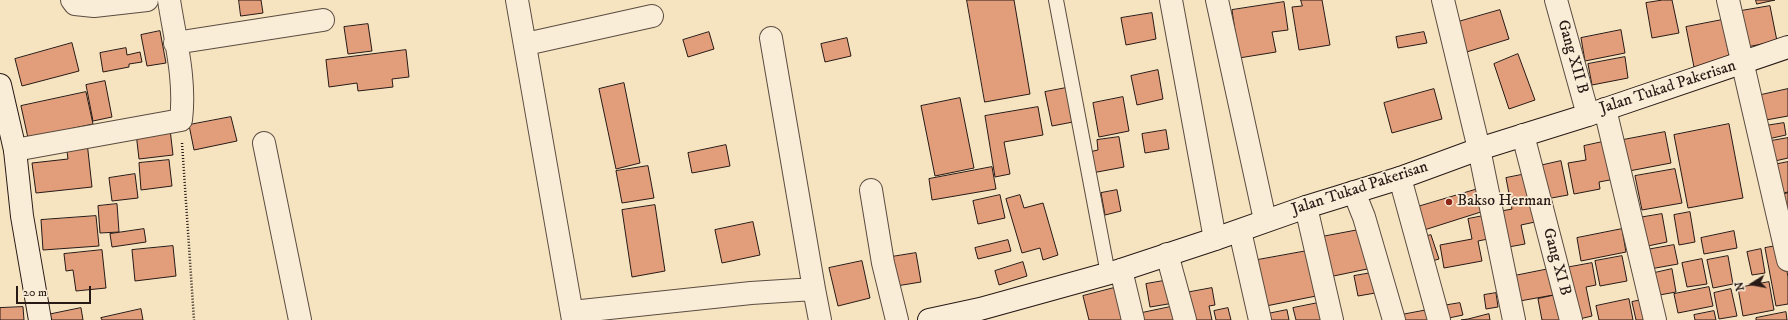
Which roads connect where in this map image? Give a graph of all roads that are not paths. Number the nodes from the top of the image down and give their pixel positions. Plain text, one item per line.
1 (72, 0) edge
2 (147, 0) edge
3 (170, 0) edge
4 (516, 0) edge
5 (1056, 0) edge
6 (1171, 0) edge
7 (1217, 0) edge
8 (1443, 0) edge
9 (1556, 0) edge
10 (1728, 0) edge
11 (652, 16) dead end
12 (323, 20) dead end
13 (771, 38) dead end
14 (175, 44) junction
15 (526, 44) junction
16 (1788, 47) edge
17 (1742, 64) junction
18 (0, 85) edge
19 (1597, 112) junction
20 (1523, 135) junction
21 (264, 143) dead end
22 (1479, 149) junction
23 (15, 150) junction
24 (1400, 178) junction
25 (871, 190) dead end
26 (1354, 192) junction
27 (1306, 207) junction
28 (1265, 220) junction
29 (1240, 231) junction
30 (1215, 239) junction
31 (1167, 254) junction
32 (1788, 260) edge
33 (1114, 272) junction
34 (814, 289) junction
35 (981, 315) edge
36 (573, 316) edge
37 (40, 320) edge
38 (300, 320) edge
39 (820, 320) edge
40 (896, 320) edge
41 (929, 320) edge
42 (1133, 320) edge
43 (1185, 320) edge
44 (1260, 320) edge
45 (1332, 320) edge
46 (1394, 320) edge
47 (1439, 320) edge
48 (1514, 320) edge
49 (1570, 320) edge
50 (1655, 320) edge

1 - 2 street
3 - 14 street
4 - 15 street
5 - 33 lane
6 - 30 street
7 - 28 street
8 - 22 street
9 - 19 street, Gang XII B
10 - 17 street
11 - 15 street
12 - 14 street
13 - 34 street
14 - 23 street
15 - 36 street
16 - 17 street, Jalan Tukad Pakerisan
17 - 19 street, Jalan Tukad Pakerisan
17 - 32 street
18 - 23 street
19 - 20 street, Jalan Tukad Pakerisan
19 - 50 street, Gang XII B
20 - 22 street, Jalan Tukad Pakerisan
20 - 49 street, Gang XI B
21 - 38 street
22 - 24 street, Jalan Tukad Pakerisan
22 - 48 street
23 - 37 street
24 - 26 street, Jalan Tukad Pakerisan
24 - 47 street
25 - 40 street
26 - 27 street, Jalan Tukad Pakerisan
26 - 46 street
27 - 28 street, Jalan Tukad Pakerisan
27 - 45 street
28 - 29 street, Jalan Tukad Pakerisan
29 - 30 street, Jalan Tukad Pakerisan
29 - 44 street
30 - 31 street, Jalan Tukad Pakerisan
31 - 33 street, Jalan Tukad Pakerisan
31 - 43 street
33 - 35 street, Jalan Tukad Pakerisan
33 - 42 street
34 - 36 street
34 - 39 street
35 - 41 street, Jalan Tukad Pakerisan

